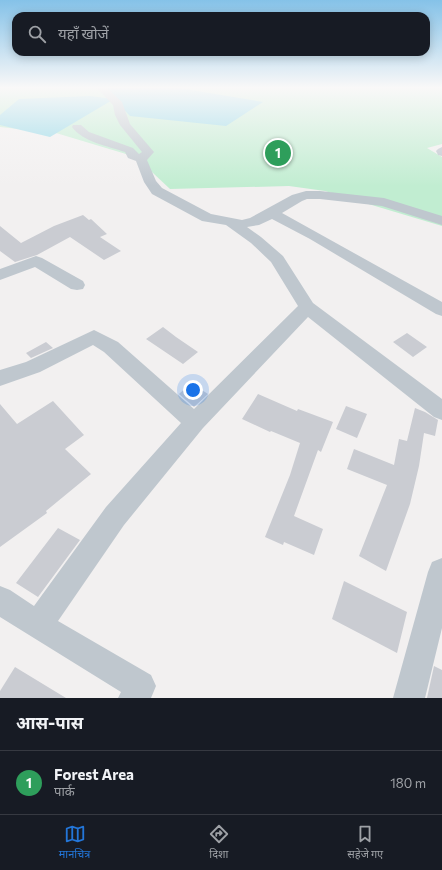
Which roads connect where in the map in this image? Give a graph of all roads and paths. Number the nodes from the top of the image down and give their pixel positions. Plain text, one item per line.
1 (123, 121) edge
2 (77, 127) dead end
3 (141, 159) junction
4 (272, 213) junction
5 (442, 221) edge
6 (230, 222) junction
7 (0, 275) edge
8 (77, 284) dead end
9 (307, 307) junction
10 (442, 310) edge
11 (0, 378) edge
12 (442, 411) edge
13 (195, 422) junction
14 (442, 572) edge
15 (0, 600) edge
16 (38, 625) junction
17 (134, 698) edge
18 (409, 698) edge

1 - 3 street
2 - 3 street
3 - 6 street
4 - 5 street
4 - 6 street
4 - 10 street
6 - 9 street
7 - 8 street
9 - 12 street
9 - 13 street
11 - 13 street
13 - 16 street
14 - 18 street
15 - 16 street
16 - 17 street

